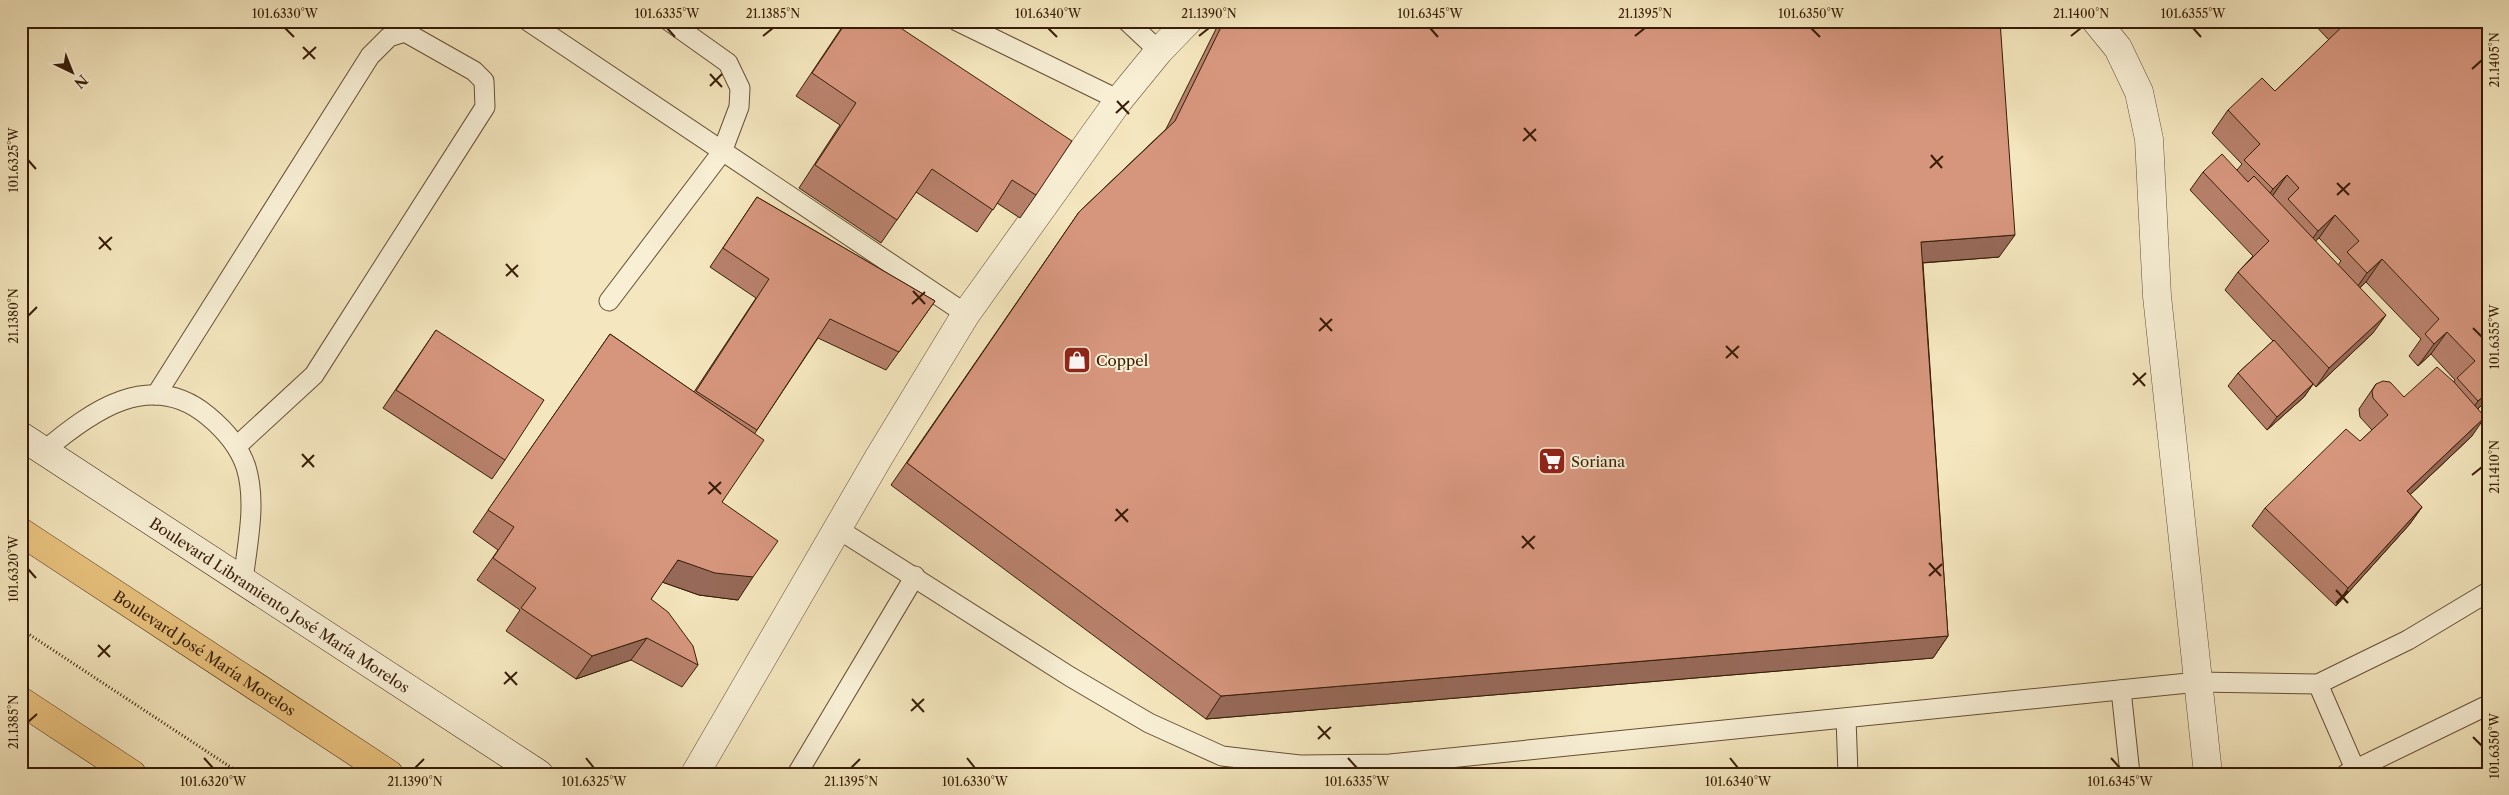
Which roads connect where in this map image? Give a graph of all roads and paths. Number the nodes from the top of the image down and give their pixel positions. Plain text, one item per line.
1 (528, 21) edge
2 (669, 21) edge
3 (956, 21) edge
4 (1127, 21) edge
5 (1188, 21) edge
6 (2096, 21) edge
7 (1159, 51) junction
8 (1119, 100) junction
9 (722, 152) junction
10 (609, 301) dead end
11 (966, 314) junction
12 (156, 395) junction
13 (21, 436) edge
14 (237, 446) junction
15 (44, 451) junction
16 (838, 529) junction
17 (21, 532) edge
18 (915, 576) junction
19 (243, 581) junction
20 (2488, 592) edge
21 (21, 629) edge
22 (2198, 682) junction
23 (2318, 684) junction
24 (2121, 690) junction
25 (21, 701) edge
26 (2488, 704) edge
27 (1846, 718) junction
28 (1222, 765) edge
29 (2350, 772) edge
30 (132, 774) edge
31 (241, 774) edge
32 (389, 774) edge
33 (539, 774) edge
34 (695, 774) edge
35 (797, 774) edge
36 (1848, 774) edge
37 (2130, 774) edge
38 (2208, 774) edge

1 - 9 lane
2 - 9 lane
3 - 8 lane
4 - 7 lane
5 - 7 street
6 - 22 street
7 - 8 street
8 - 11 street
9 - 10 lane
9 - 11 lane
11 - 16 street
12 - 14 lane
12 - 14 lane
12 - 15 lane
13 - 15 street, Boulevard Libramiento José María Morelos
14 - 19 lane
15 - 19 street, Boulevard Libramiento José María Morelos
16 - 18 lane
16 - 34 street
17 - 32 main road, Boulevard José María Morelos
18 - 28 lane
18 - 35 lane
19 - 33 street, Boulevard Libramiento José María Morelos
20 - 23 lane
21 - 31 path
22 - 23 lane
22 - 24 lane
22 - 38 street
23 - 29 lane
24 - 27 lane
24 - 37 lane
25 - 30 main road
26 - 29 lane
27 - 28 lane
27 - 36 lane

